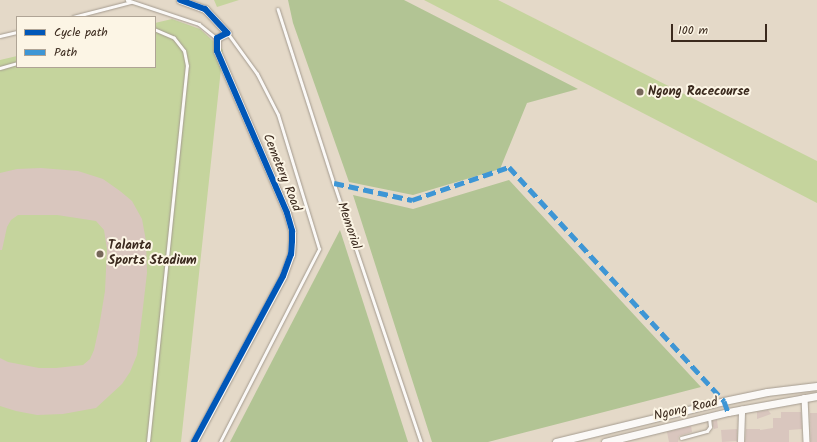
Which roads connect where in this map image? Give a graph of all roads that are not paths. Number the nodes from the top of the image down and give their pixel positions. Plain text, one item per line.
1 (127, 0) edge
2 (180, 0) edge
3 (131, 1) junction
4 (278, 9) dead end
5 (77, 16) edge
6 (156, 30) edge
7 (16, 32) edge
8 (227, 33) junction
9 (0, 36) edge
10 (217, 38) junction
11 (16, 63) edge
12 (0, 68) edge
13 (817, 386) edge
14 (817, 396) edge
15 (805, 398) junction
16 (742, 410) junction
17 (709, 416) junction
18 (681, 438) dead end
19 (148, 442) edge
20 (194, 442) edge
21 (220, 442) edge
22 (421, 442) edge
23 (556, 442) edge
24 (608, 442) edge
25 (741, 442) edge
26 (807, 442) edge

1 - 3 lane
2 - 8 street
3 - 5 lane
3 - 10 lane
4 - 22 lane, Memorial
6 - 19 lane
7 - 9 lane
8 - 10 street
8 - 21 lane
10 - 20 street, Cemetery Road
11 - 12 lane
13 - 23 street, Ngong Road
14 - 15 street, Ngong Road
15 - 16 street, Ngong Road
15 - 26 street
16 - 17 street, Ngong Road
16 - 25 street
17 - 18 lane
17 - 24 street, Ngong Road

